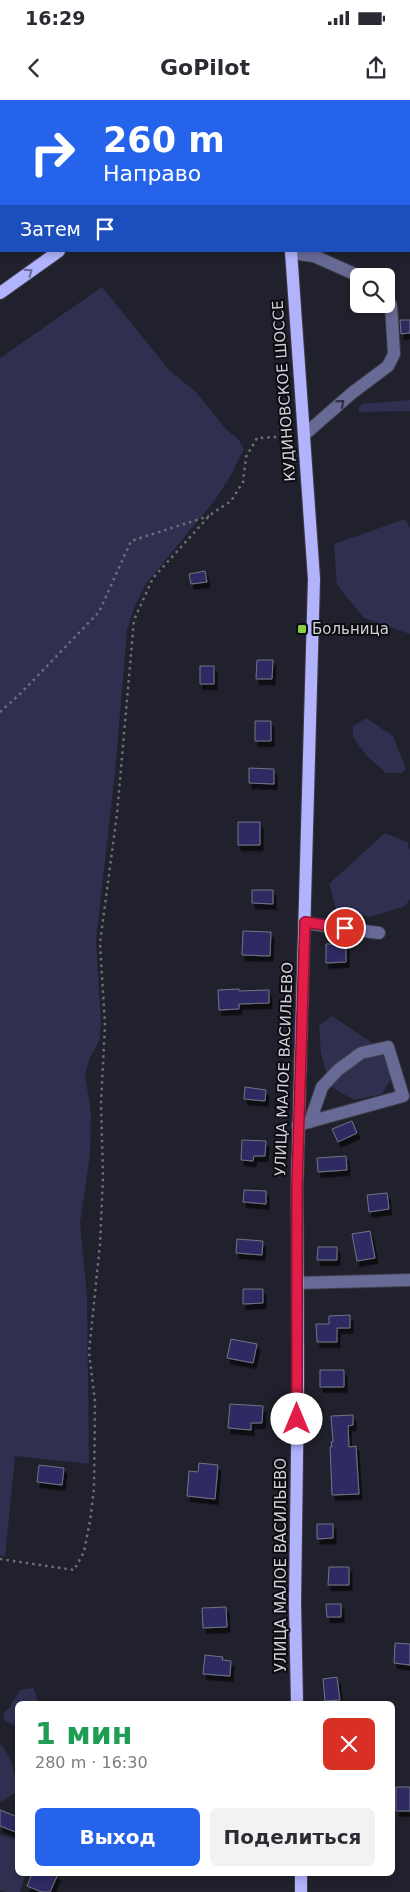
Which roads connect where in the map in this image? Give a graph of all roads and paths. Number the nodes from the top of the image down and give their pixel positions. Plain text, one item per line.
1 (58, 252) edge
2 (291, 252) edge
3 (350, 272) edge
4 (0, 293) edge
5 (391, 313) edge
6 (304, 435) junction
7 (210, 515) junction
8 (310, 526) joint
9 (0, 712) edge
10 (305, 922) junction
11 (379, 933) dead end
12 (304, 1123) junction
13 (410, 1280) edge
14 (297, 1283) junction
15 (0, 1559) edge
16 (298, 1701) edge
17 (301, 1876) edge
18 (301, 1892) edge

4 -> 1 main road
2 - 3 lane
2 - 6 main road, КУДИНОВСКОЕ ШОССЕ
6 -> 5 lane
6 - 7 path
6 - 8 main road, КУДИНОВСКОЕ ШОССЕ
7 - 9 path
7 - 15 path
8 - 10 main road, УЛИЦА МАЛОЕ ВАСИЛЬЕВО
10 - 11 lane
10 - 12 main road, УЛИЦА МАЛОЕ ВАСИЛЬЕВО
12 - 12 lane
12 - 14 main road, УЛИЦА МАЛОЕ ВАСИЛЬЕВО
13 - 14 lane
14 - 16 main road, УЛИЦА МАЛОЕ ВАСИЛЬЕВО
17 - 18 main road

